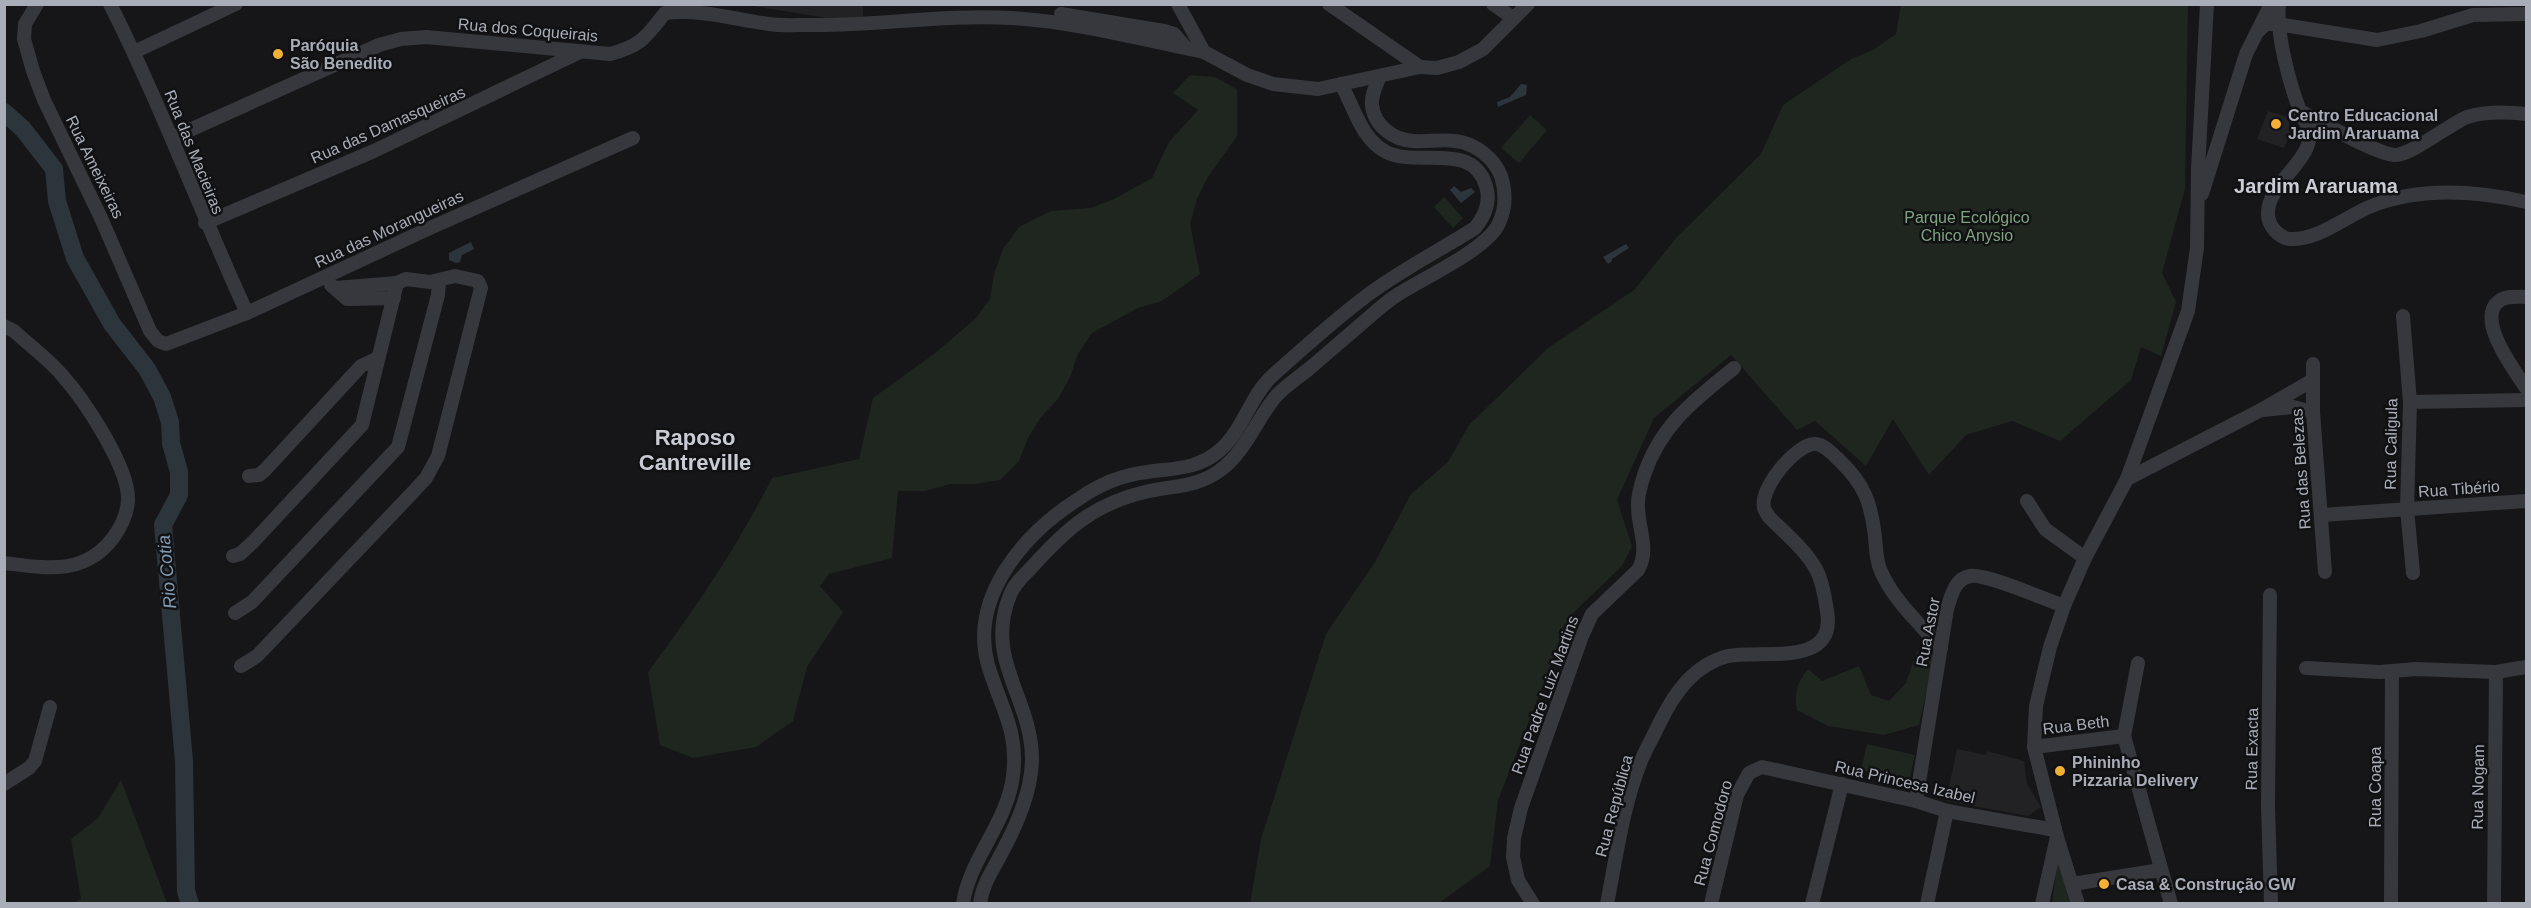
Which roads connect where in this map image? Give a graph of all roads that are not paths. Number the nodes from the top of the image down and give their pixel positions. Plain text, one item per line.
1 (37, 4) edge
2 (110, 4) edge
3 (236, 4) edge
4 (1178, 4) edge
5 (1329, 4) edge
6 (1493, 4) edge
7 (1528, 4) edge
8 (2207, 4) edge
9 (2271, 4) edge
10 (2279, 4) edge
11 (664, 9) edge
12 (1061, 14) dead end
13 (2526, 14) edge
14 (1513, 18) junction
15 (2277, 24) junction
16 (2257, 32) junction
17 (1186, 48) junction
18 (1204, 51) junction
19 (134, 52) junction
20 (582, 52) junction
21 (1420, 68) junction
22 (1380, 76) junction
23 (1341, 84) junction
24 (1373, 95) junction
25 (1350, 100) junction
26 (2300, 111) junction
27 (2526, 114) edge
28 (172, 138) junction
29 (633, 138) dead end
30 (1489, 157) junction
31 (1477, 169) junction
32 (2526, 202) edge
33 (2198, 204) junction
34 (206, 223) junction
35 (323, 278) junction
36 (439, 281) junction
37 (397, 283) junction
38 (370, 291) junction
39 (2526, 297) edge
40 (394, 298) junction
41 (247, 313) junction
42 (2403, 316) dead end
43 (4, 326) edge
44 (158, 341) joint
45 (378, 358) junction
46 (1287, 363) junction
47 (2313, 364) dead end
48 (1734, 368) dead end
49 (1299, 377) junction
50 (2313, 380) junction
51 (2526, 388) edge
52 (2526, 400) edge
53 (2410, 402) junction
54 (2261, 410) junction
55 (2313, 412) junction
56 (249, 476) dead end
57 (2127, 479) junction
58 (2027, 501) dead end
59 (2526, 501) edge
60 (2407, 509) junction
61 (2322, 515) junction
62 (232, 556) dead end
63 (2085, 558) junction
64 (4, 563) edge
65 (2325, 572) dead end
66 (2413, 573) dead end
67 (997, 585) junction
68 (1011, 592) junction
69 (2270, 595) dead end
70 (2064, 606) junction
71 (235, 613) dead end
72 (1941, 648) junction
73 (2138, 663) dead end
74 (241, 666) dead end
75 (2526, 667) edge
76 (2306, 668) dead end
77 (2392, 671) junction
78 (2496, 672) junction
79 (50, 706) dead end
80 (2124, 736) junction
81 (2034, 747) junction
82 (1015, 759) junction
83 (1032, 759) junction
84 (1749, 773) joint
85 (4, 784) edge
86 (1842, 784) junction
87 (1916, 801) junction
88 (1947, 811) junction
89 (2056, 833) junction
90 (2162, 870) junction
91 (2072, 884) junction
92 (963, 903) edge
93 (980, 903) edge
94 (1533, 903) edge
95 (1607, 903) edge
96 (1711, 903) edge
97 (1812, 903) edge
98 (1927, 903) edge
99 (2042, 903) edge
100 (2078, 903) edge
101 (2171, 903) edge
102 (2271, 903) edge
103 (2391, 903) edge
104 (2494, 903) edge

1 - 44 street, Rua Ameixeiras
2 - 19 street, Rua das Macieiras
3 - 19 street
4 - 18 street
5 - 21 street
6 - 14 street
7 - 14 street
8 - 33 street
9 - 16 street
10 - 15 street
11 - 17 street, Rua dos Coqueirais
11 - 20 street, Rua dos Coqueirais
12 - 17 street
13 - 15 street
14 - 21 street
15 - 16 street
15 - 26 street
16 - 33 street
17 - 18 street, Rua dos Coqueirais
18 - 23 street
19 - 28 street, Rua das Macieiras
20 - 28 street, Rua dos Coqueirais
20 - 34 street, Rua das Damasqueiras
21 - 22 street
22 - 23 street
22 - 24 street
23 - 25 street
24 - 25 street
24 - 30 street
25 - 31 street
26 - 27 street
26 - 32 street
28 - 34 street, Rua das Macieiras
29 - 35 street, Rua das Morangueiras
30 - 31 street
30 - 49 street
31 - 46 street
33 - 57 street
34 - 41 street, Rua das Macieiras
35 - 38 street
35 - 41 street, Rua das Morangueiras
36 - 37 street
36 - 71 street
36 - 74 street
37 - 38 street
37 - 40 street
38 - 40 street
39 - 51 street
40 - 45 street
41 - 44 street, Rua das Morangueiras
42 - 53 street, Rua Caligula
43 - 64 street
45 - 56 street
45 - 62 street
46 - 49 street
46 - 67 street
47 - 50 street, Rua das Belezas
48 - 94 street, Rua Padre Luiz Martins
49 - 68 street
50 - 54 street
50 - 55 street, Rua das Belezas
52 - 53 street
53 - 60 street, Rua Caligula
54 - 55 street
54 - 57 street
55 - 61 street, Rua das Belezas
57 - 63 street
58 - 63 street
59 - 60 street, Rua Tibério
60 - 61 street, Rua Tibério
60 - 66 street, Rua Caligula
61 - 65 street, Rua das Belezas
63 - 70 street
67 - 68 street
67 - 82 street
68 - 83 street
69 - 102 street, Rua Exacta
70 - 72 street, Rua Astor
70 - 81 street
72 - 87 street, Rua Astor
72 - 95 street, Rua República
73 - 80 street
75 - 78 street
76 - 77 street
77 - 78 street
77 - 103 street, Rua Coapa
78 - 104 street, Rua Nogam
79 - 85 street
80 - 81 street, Rua Beth
80 - 90 street
81 - 89 street
82 - 83 street
82 - 92 street
83 - 93 street
84 - 86 street, Rua Princesa Izabel
84 - 96 street, Rua Comodoro
86 - 87 street, Rua Princesa Izabel
86 - 97 street
87 - 88 street, Rua Princesa Izabel
88 - 89 street, Rua Princesa Izabel
88 - 98 street
89 - 91 street
89 - 99 street
90 - 91 street
90 - 101 street
91 - 100 street

